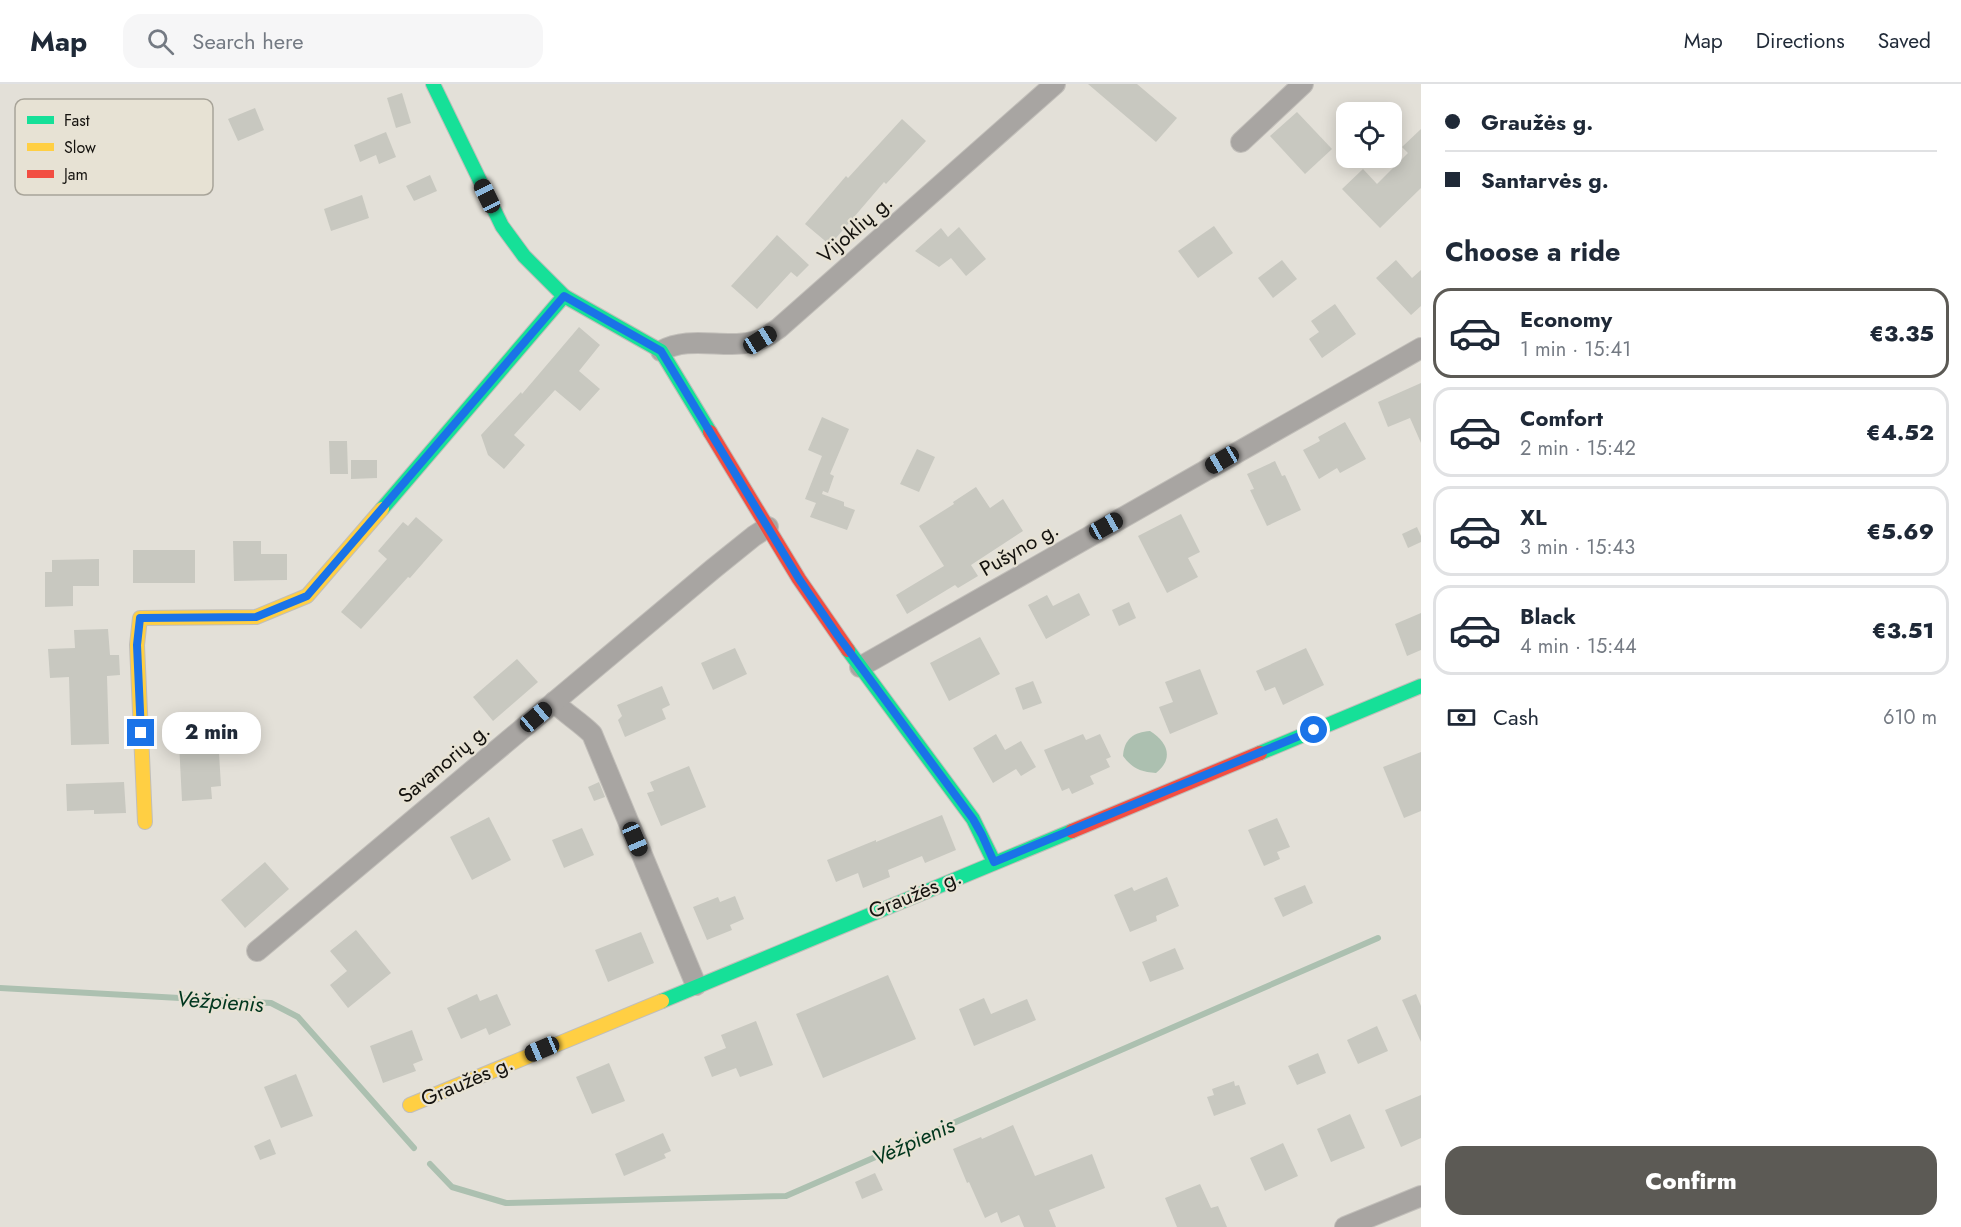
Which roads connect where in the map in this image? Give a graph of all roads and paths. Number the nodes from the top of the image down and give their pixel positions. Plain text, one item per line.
1 (433, 84) edge
2 (1055, 84) edge
3 (1303, 84) edge
4 (1241, 142) dead end
5 (564, 296) junction
6 (1421, 348) edge
7 (661, 351) junction
8 (768, 527) junction
9 (860, 667) junction
10 (1421, 686) edge
11 (554, 702) junction
12 (145, 822) dead end
13 (994, 862) junction
14 (257, 951) dead end
15 (696, 985) junction
16 (410, 1105) dead end
17 (1421, 1196) edge
18 (1345, 1227) edge

1 - 5 street
2 - 7 street, Vijoklių g.
3 - 4 street
5 - 7 street
5 - 12 street
6 - 9 street, Pušyno g.
7 - 8 street
8 - 9 street
8 - 11 street, Savanorių g.
9 - 13 street
10 - 13 street, Graužės g.
11 - 14 street, Savanorių g.
11 - 15 street
13 - 15 street, Graužės g.
15 - 16 street, Graužės g.
17 - 18 street

